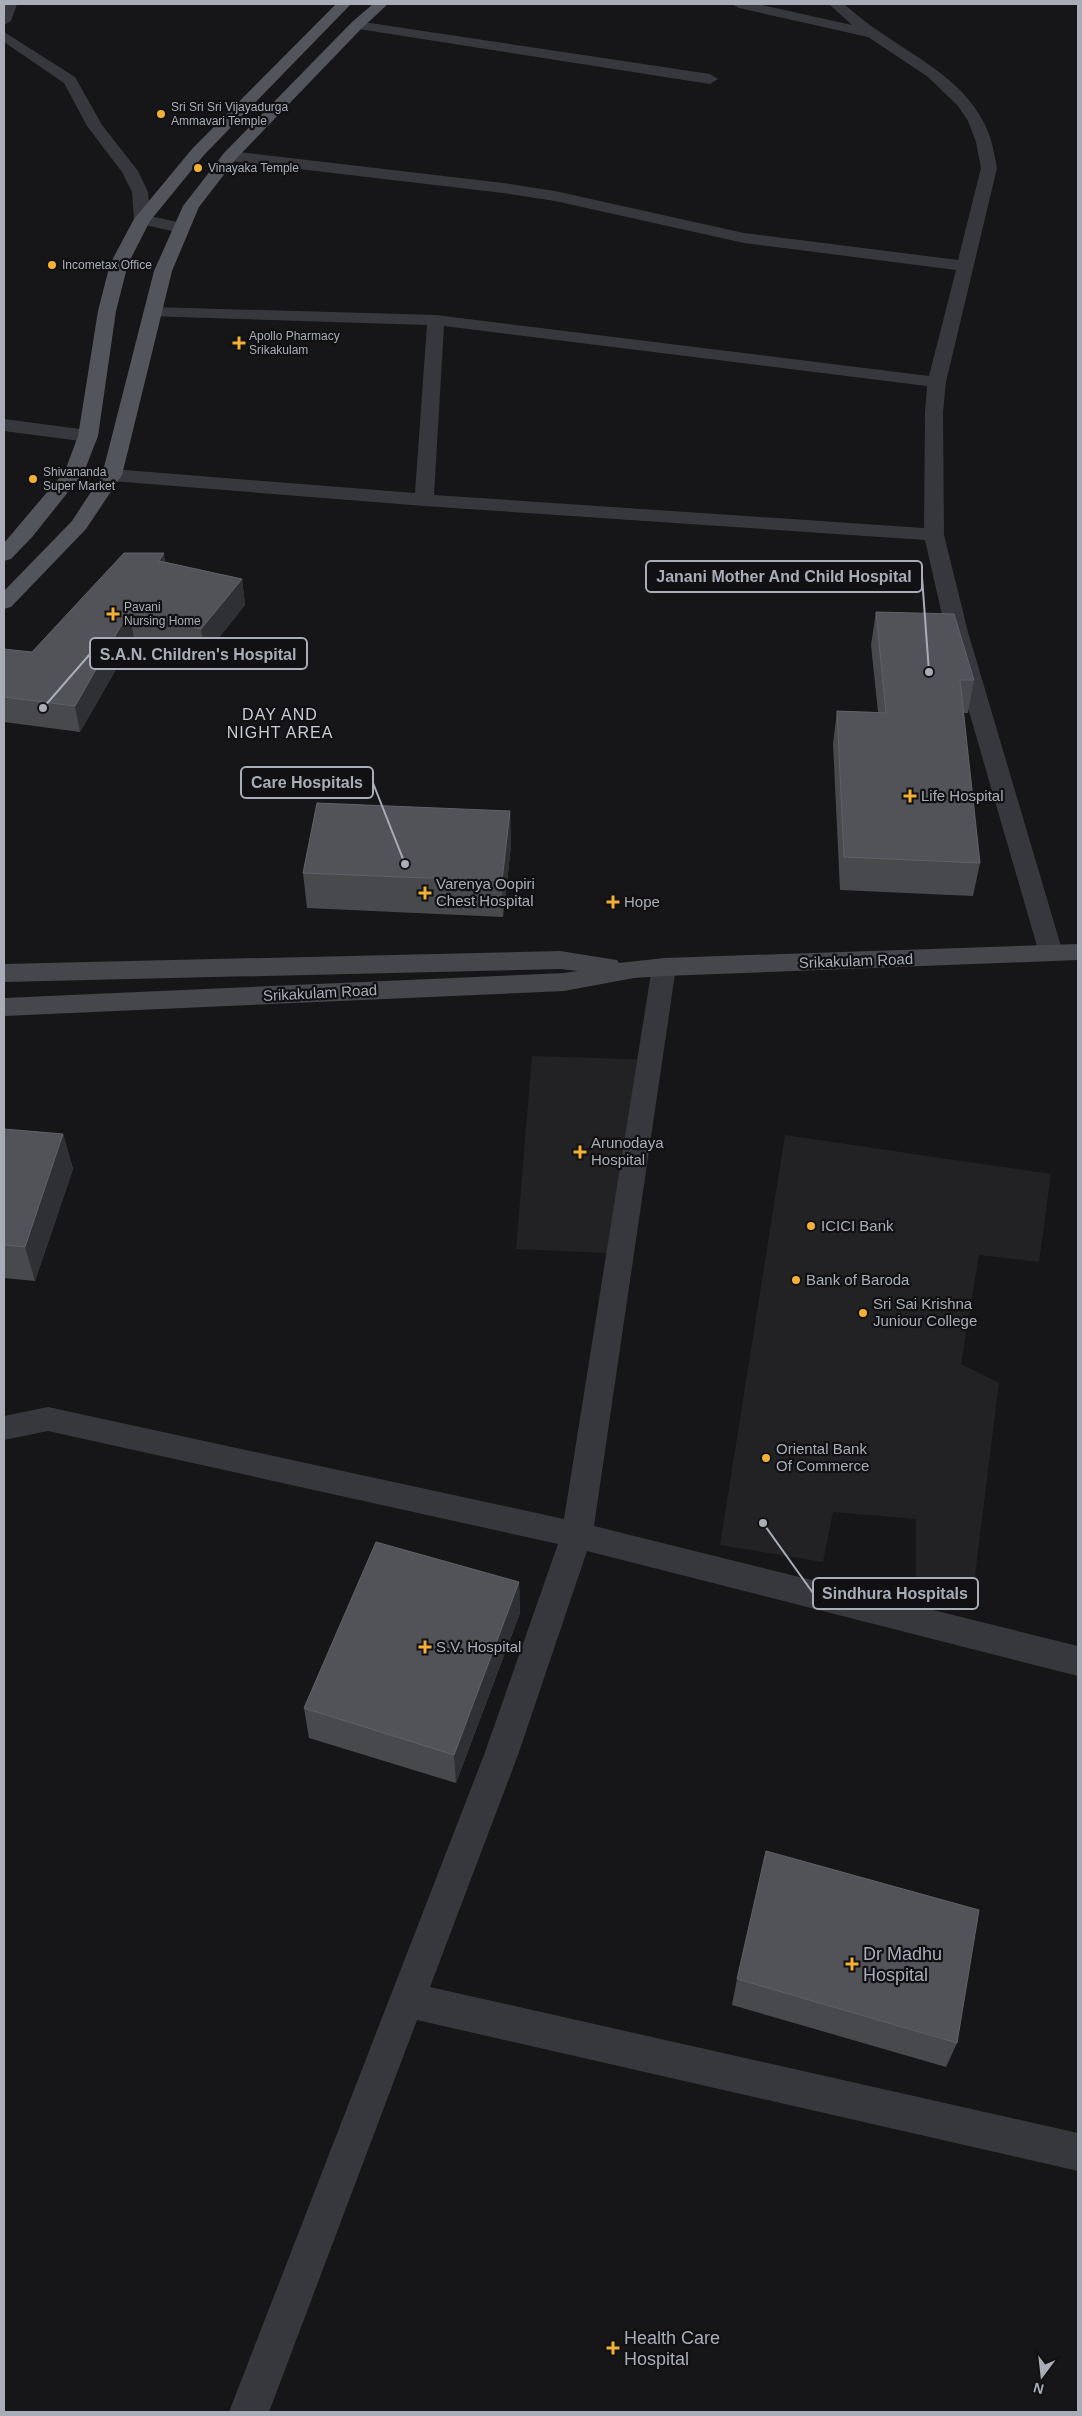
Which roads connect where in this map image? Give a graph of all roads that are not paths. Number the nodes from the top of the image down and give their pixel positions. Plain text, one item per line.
1 (10, 4) edge
2 (344, 4) edge
3 (381, 4) edge
4 (739, 4) edge
5 (836, 4) edge
6 (4, 21) edge
7 (357, 25) junction
8 (871, 34) junction
9 (4, 36) edge
10 (710, 79) dead end
11 (230, 156) junction
12 (142, 219) junction
13 (181, 228) junction
14 (966, 266) junction
15 (154, 312) junction
16 (436, 320) junction
17 (937, 382) junction
18 (4, 425) edge
19 (88, 436) junction
20 (112, 475) junction
21 (424, 500) junction
22 (934, 535) junction
23 (4, 555) edge
24 (4, 603) edge
25 (1078, 952) edge
26 (1051, 954) junction
27 (649, 968) junction
28 (4, 974) edge
29 (4, 1007) edge
30 (4, 1428) edge
31 (577, 1535) junction
32 (1078, 1661) edge
33 (407, 2000) junction
34 (1078, 2152) edge
35 (250, 2412) edge

1 - 6 street
2 - 12 main road
3 - 7 main road
4 - 8 street
5 - 8 street
7 - 10 street
7 - 11 main road
8 - 14 street
9 - 12 street
11 - 13 main road
11 - 14 street
12 - 13 street
12 - 19 main road
13 - 15 main road
14 - 17 street
15 - 16 street
15 - 20 main road
16 - 17 street
16 - 21 street
17 - 22 street
18 - 19 street
19 - 23 main road
20 - 21 street
20 - 24 main road
21 - 22 street
22 - 26 street
25 - 26 main road, Srikakulam Road
26 - 27 main road, Srikakulam Road
27 - 28 main road, Srikakulam Road
27 - 29 main road, Srikakulam Road
27 - 31 street
30 - 31 street
31 - 32 street
31 - 33 street
33 - 34 street
33 - 35 street

